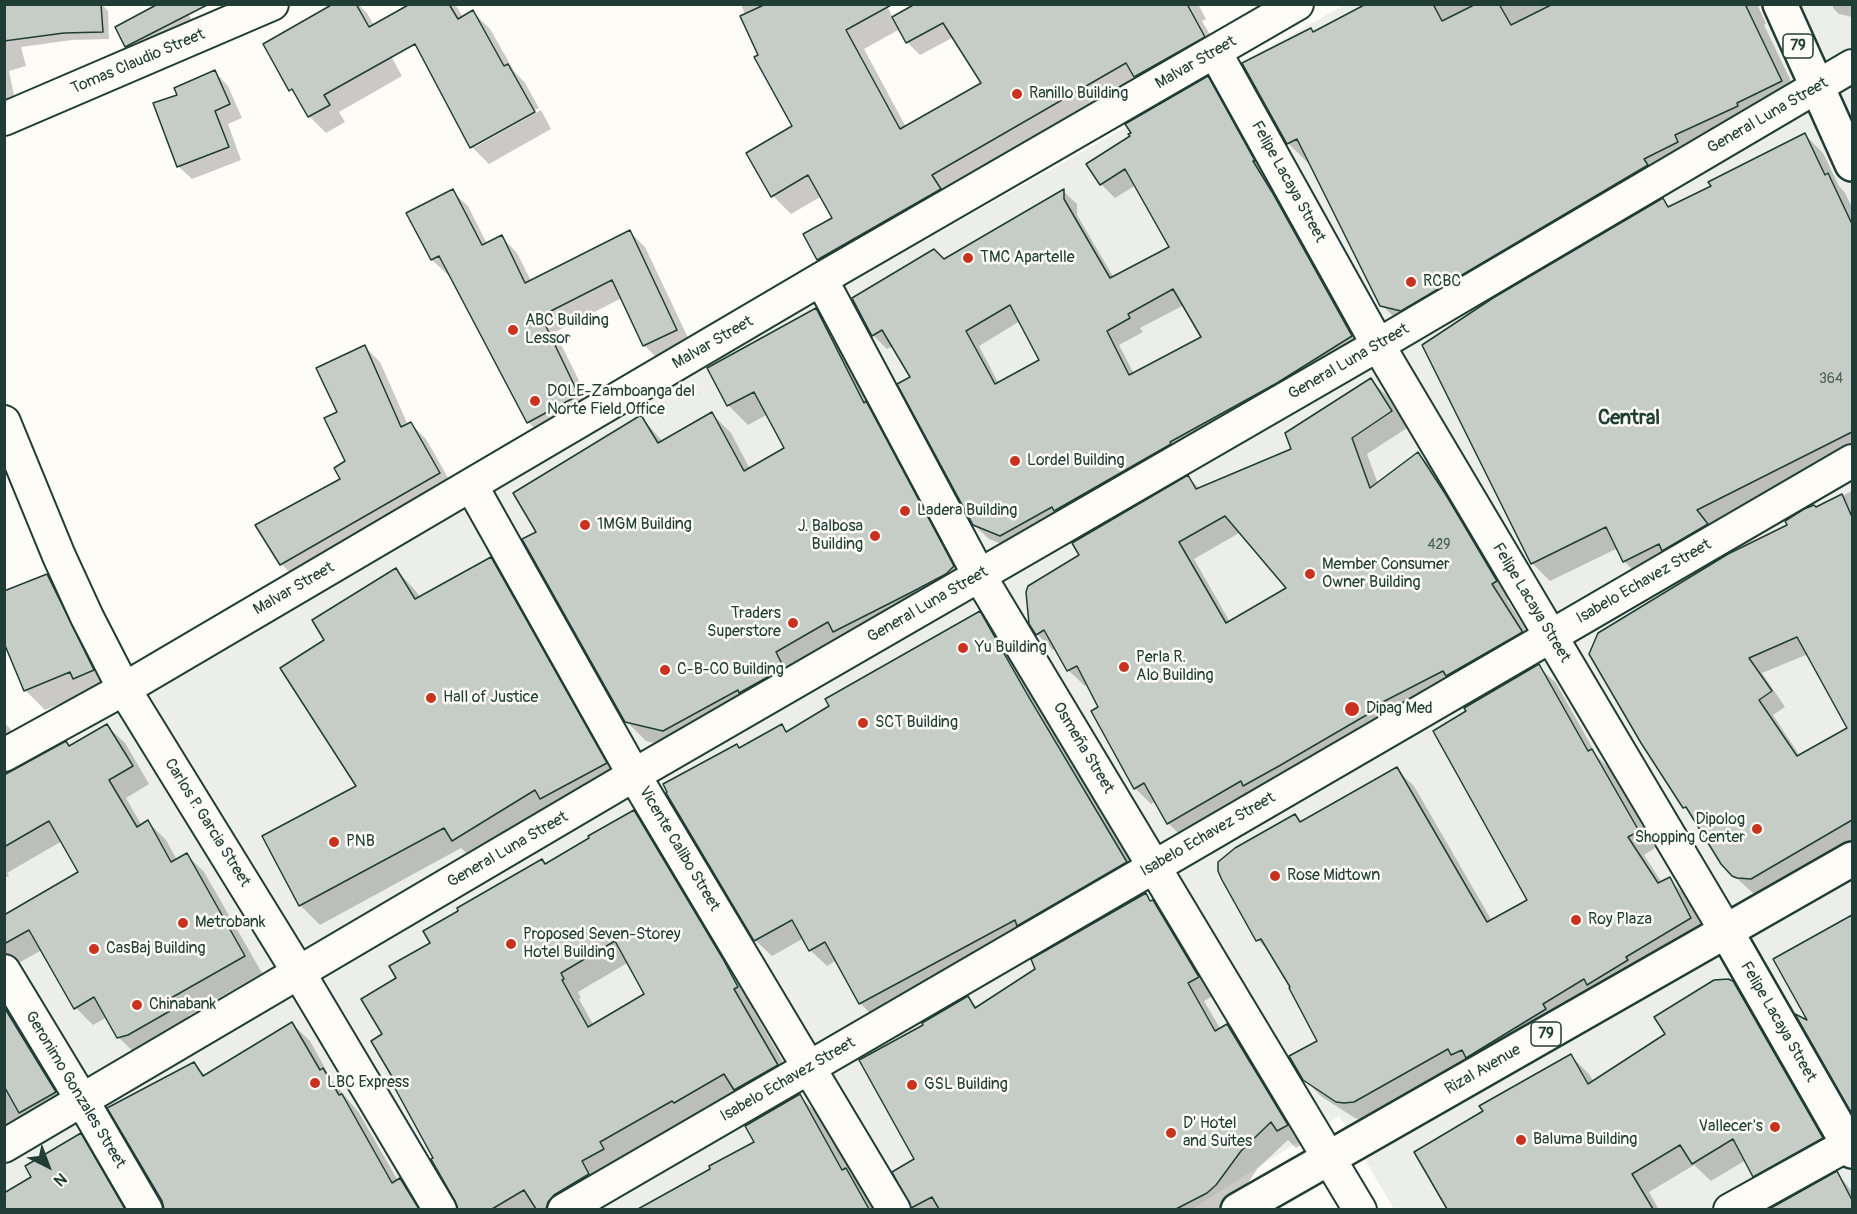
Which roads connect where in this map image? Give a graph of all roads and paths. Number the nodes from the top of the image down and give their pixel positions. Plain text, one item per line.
1 (272, 4) edge
2 (1297, 4) edge
3 (1779, 4) edge
4 (1215, 52) junction
5 (1852, 66) edge
6 (1816, 87) junction
7 (4, 119) edge
8 (1852, 164) edge
9 (821, 279) junction
10 (1378, 345) junction
11 (4, 422) edge
12 (1852, 461) edge
13 (471, 485) junction
14 (979, 575) junction
15 (1551, 636) junction
16 (124, 689) junction
17 (4, 755) edge
18 (634, 775) junction
19 (1852, 859) edge
20 (1155, 867) junction
21 (1726, 931) junction
22 (4, 971) edge
23 (299, 973) junction
24 (810, 1067) junction
25 (82, 1100) junction
26 (4, 1146) edge
27 (1851, 1148) edge
28 (1329, 1158) junction
29 (146, 1209) edge
30 (440, 1209) edge
31 (564, 1209) edge
32 (894, 1209) edge
33 (1238, 1209) edge
34 (1360, 1209) edge
35 (1730, 1209) edge

1 - 7 street, Tomas Claudio Street
2 - 4 street, Malvar Street
3 - 6 main road, 79
4 - 9 street, Malvar Street
4 - 10 street, Felipe Lacaya Street
5 - 6 street, General Luna Street
6 - 8 main road, 79
6 - 10 street, General Luna Street
9 - 13 street, Malvar Street
9 - 14 street, Osmeña Street
10 - 14 street, General Luna Street
10 - 15 street, Felipe Lacaya Street
11 - 16 street, Carlos P. Garcia Street
12 - 15 street, Isabelo Echavez Street
13 - 16 street, Malvar Street
13 - 18 street, Vicente Calibo Street
14 - 18 street, General Luna Street
14 - 20 street, Osmeña Street
15 - 20 street, Isabelo Echavez Street
15 - 21 street, Felipe Lacaya Street
16 - 17 street, Malvar Street
16 - 23 street, Carlos P. Garcia Street
18 - 23 street, General Luna Street
18 - 24 street, Vicente Calibo Street
19 - 21 main road, Rizal Avenue / 79
20 - 24 street, Isabelo Echavez Street
20 - 28 street, Osmeña Street
21 - 27 main road, Felipe Lacaya Street
21 - 28 main road, Rizal Avenue / 79
22 - 25 street, Geronimo Gonzales Street
23 - 25 street, General Luna Street
23 - 30 street, Carlos P. Garcia Street
24 - 31 street, Isabelo Echavez Street
24 - 32 street, Vicente Calibo Street
25 - 26 street, General Luna Street
25 - 29 street, Geronimo Gonzales Street
27 - 35 street
28 - 33 main road, Rizal Avenue / 79
28 - 34 street, Osmeña Street

